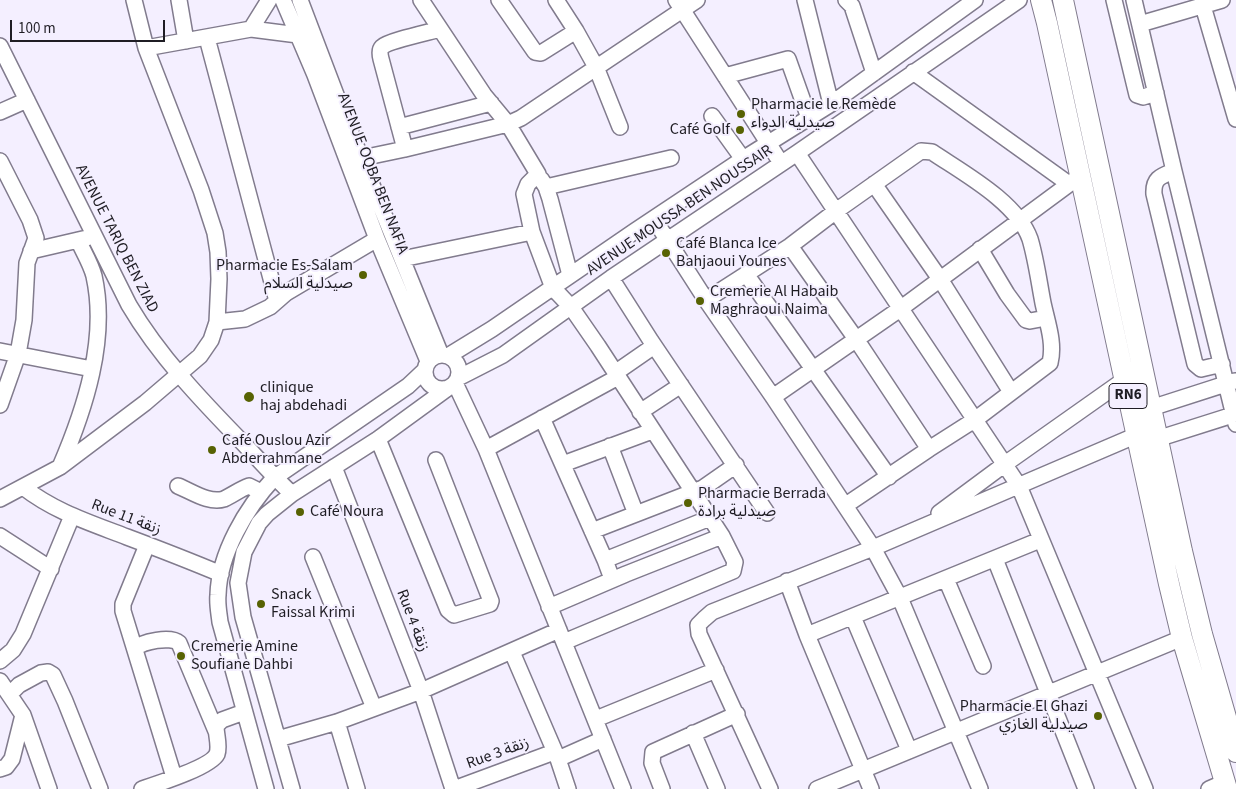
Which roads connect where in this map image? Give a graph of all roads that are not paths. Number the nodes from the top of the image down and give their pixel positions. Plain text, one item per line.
1 (134, 0) edge
2 (179, 0) edge
3 (269, 0) edge
4 (283, 0) edge
5 (300, 0) edge
6 (421, 0) edge
7 (556, 0) edge
8 (697, 0) edge
9 (846, 0) edge
10 (975, 0) edge
11 (1019, 0) edge
12 (1040, 0) edge
13 (1063, 0) edge
14 (1114, 0) edge
15 (1134, 0) edge
16 (1222, 0) edge
17 (502, 1) edge
18 (810, 1) edge
19 (679, 5) edge
20 (1203, 6) junction
21 (1140, 24) junction
22 (251, 29) junction
23 (440, 29) junction
24 (576, 31) junction
25 (298, 35) junction
26 (207, 38) junction
27 (186, 41) junction
28 (0, 46) edge
29 (146, 48) junction
30 (596, 67) junction
31 (6, 71) edge
32 (913, 72) junction
33 (874, 73) junction
34 (725, 76) junction
35 (1156, 93) junction
36 (27, 100) junction
37 (491, 103) junction
38 (831, 104) junction
39 (0, 112) edge
40 (712, 116) dead end
41 (809, 118) junction
42 (1236, 119) edge
43 (508, 124) junction
44 (399, 127) junction
45 (620, 127) dead end
46 (769, 143) junction
47 (405, 149) junction
48 (797, 153) junction
49 (362, 158) junction
50 (671, 158) dead end
51 (743, 159) junction
52 (0, 161) edge
53 (781, 163) junction
54 (1174, 171) junction
55 (542, 180) junction
56 (1075, 180) junction
57 (874, 184) junction
58 (836, 211) junction
59 (654, 219) junction
60 (1019, 220) junction
61 (532, 232) junction
62 (96, 236) junction
63 (377, 239) junction
64 (668, 239) junction
65 (78, 240) junction
66 (790, 246) junction
67 (980, 249) junction
68 (31, 251) junction
69 (402, 259) junction
70 (746, 274) junction
71 (570, 275) junction
72 (611, 278) junction
73 (940, 279) junction
74 (553, 288) junction
75 (706, 300) junction
76 (277, 301) junction
77 (571, 307) junction
78 (900, 308) junction
79 (1046, 318) junction
80 (217, 322) junction
81 (856, 339) junction
82 (654, 346) junction
83 (0, 351) edge
84 (18, 354) junction
85 (435, 360) junction
86 (1222, 364) junction
87 (92, 369) junction
88 (814, 369) junction
89 (180, 374) junction
90 (617, 375) junction
91 (1124, 380) junction
92 (1231, 382) edge
93 (454, 383) junction
94 (681, 385) junction
95 (1012, 392) junction
96 (773, 397) junction
97 (0, 406) edge
98 (1151, 408) junction
99 (640, 412) junction
100 (1235, 417) edge
101 (542, 418) junction
102 (976, 420) junction
103 (652, 431) junction
104 (1136, 435) junction
105 (378, 439) junction
106 (1157, 439) junction
107 (610, 446) junction
108 (486, 449) junction
109 (929, 449) junction
110 (436, 460) dead end
111 (563, 464) junction
112 (1005, 464) junction
113 (736, 465) junction
114 (60, 467) junction
115 (334, 467) junction
116 (888, 477) junction
117 (274, 478) junction
118 (178, 486) dead end
119 (1019, 486) junction
120 (23, 488) junction
121 (693, 491) junction
122 (261, 492) junction
123 (292, 494) junction
124 (0, 499) edge
125 (846, 505) junction
126 (767, 513) dead end
127 (636, 514) junction
128 (72, 516) junction
129 (710, 518) junction
130 (921, 526) junction
131 (592, 531) junction
132 (0, 536) edge
133 (722, 536) junction
134 (1040, 540) junction
135 (148, 545) junction
136 (873, 548) junction
137 (313, 557) dead end
138 (995, 559) junction
139 (605, 560) junction
140 (51, 569) junction
141 (221, 574) junction
142 (946, 579) junction
143 (612, 580) junction
144 (787, 581) junction
145 (900, 598) junction
146 (549, 607) junction
147 (853, 617) junction
148 (807, 635) junction
149 (561, 636) junction
150 (1182, 638) junction
151 (135, 649) junction
152 (512, 652) junction
153 (0, 661) edge
154 (983, 666) dead end
155 (716, 670) junction
156 (1096, 674) junction
157 (0, 681) edge
158 (421, 692) junction
159 (1049, 693) junction
160 (10, 694) junction
161 (374, 708) junction
162 (244, 712) junction
163 (737, 714) junction
164 (23, 715) junction
165 (596, 719) junction
166 (337, 722) junction
167 (216, 731) junction
168 (957, 731) junction
169 (693, 733) junction
170 (603, 738) junction
171 (278, 739) junction
172 (909, 750) junction
173 (1236, 752) edge
174 (556, 756) junction
175 (0, 769) edge
176 (863, 770) junction
177 (169, 782) edge
178 (568, 787) edge
179 (1221, 787) edge
180 (49, 789) edge
181 (100, 789) edge
182 (142, 789) edge
183 (266, 789) edge
184 (292, 789) edge
185 (357, 789) edge
186 (453, 789) edge
187 (623, 789) edge
188 (662, 789) edge
189 (717, 789) edge
190 (770, 789) edge
191 (817, 789) edge
192 (871, 789) edge
193 (980, 789) edge
194 (1086, 789) edge
195 (1145, 789) edge

1 - 29 street
2 - 27 street
3 - 22 street
4 - 25 street, AVENUE OQBA BEN NAFIA
5 - 49 street, AVENUE OQBA BEN NAFIA
6 - 23 street
7 - 24 street
8 - 19 street
9 - 33 street
10 - 33 street, AVENUE MOUSSA BEN NOUSSAIR
11 - 32 street, AVENUE MOUSSA BEN NOUSSAIR
12 - 56 main road, RN6
13 - 98 main road, RN6
14 - 35 street
15 - 21 street
16 - 20 street
17 - 24 street
18 - 38 street
19 - 30 street
19 - 34 street
20 - 21 street
20 - 42 street
21 - 35 street
22 - 25 street
22 - 26 street
23 - 37 street
23 - 44 street
24 - 30 street
25 - 63 street, AVENUE OQBA BEN NAFIA
26 - 27 street
26 - 76 street
27 - 29 street
28 - 31 street, AVENUE TARIQ BEN ZIAD
29 - 80 street
30 - 43 street
30 - 45 street
31 - 36 street, AVENUE TARIQ BEN ZIAD
32 - 48 street, AVENUE MOUSSA BEN NOUSSAIR
32 - 56 street
33 - 38 street, AVENUE MOUSSA BEN NOUSSAIR
34 - 41 street
34 - 46 street
35 - 54 street
36 - 39 street
36 - 62 street, AVENUE TARIQ BEN ZIAD
37 - 43 street
37 - 44 street
38 - 41 street, AVENUE MOUSSA BEN NOUSSAIR
40 - 51 street
41 - 46 street, AVENUE MOUSSA BEN NOUSSAIR
43 - 47 street
43 - 55 street
44 - 47 street
46 - 51 street, AVENUE MOUSSA BEN NOUSSAIR
46 - 53 street
47 - 49 street
48 - 53 street, AVENUE MOUSSA BEN NOUSSAIR
48 - 58 street
49 - 69 street, AVENUE OQBA BEN NAFIA
50 - 55 street
51 - 59 street, AVENUE MOUSSA BEN NOUSSAIR
52 - 68 street
53 - 64 street, AVENUE MOUSSA BEN NOUSSAIR
54 - 86 street
54 - 86 street
55 - 61 street
55 - 71 street
56 - 60 street
56 - 91 main road, RN6
57 - 58 street
57 - 60 street
57 - 73 street
58 - 66 street
58 - 78 street
59 - 64 street
59 - 71 street, AVENUE MOUSSA BEN NOUSSAIR
60 - 67 street
60 - 79 street
61 - 69 street
61 - 74 street
62 - 65 street
62 - 89 street, AVENUE TARIQ BEN ZIAD
63 - 76 street
63 - 85 street, AVENUE OQBA BEN NAFIA
64 - 72 street, AVENUE MOUSSA BEN NOUSSAIR
64 - 75 street
65 - 68 street
65 - 87 street
66 - 70 street
66 - 81 street
67 - 73 street
67 - 79 street
68 - 84 street
69 - 85 street, AVENUE OQBA BEN NAFIA
70 - 75 street
70 - 88 street
71 - 74 street, AVENUE MOUSSA BEN NOUSSAIR
72 - 77 street, AVENUE MOUSSA BEN NOUSSAIR
72 - 82 street
73 - 78 street
73 - 95 street
74 - 77 street
74 - 85 street, AVENUE MOUSSA BEN NOUSSAIR
75 - 96 street
76 - 80 street
77 - 90 street
77 - 93 street, AVENUE MOUSSA BEN NOUSSAIR
78 - 81 street
78 - 102 street
79 - 95 street
80 - 89 street
81 - 88 street
81 - 109 street
82 - 90 street
82 - 94 street
83 - 84 street
84 - 87 street
84 - 97 street
85 - 93 street
85 - 93 street
85 - 117 street, AVENUE MOUSSA BEN NOUSSAIR
86 - 92 street
87 - 114 street
88 - 96 street
88 - 116 street
89 - 114 street
89 - 117 street, AVENUE TARIQ BEN ZIAD
90 - 99 street
90 - 101 street
91 - 104 main road, RN6
91 - 112 street
92 - 98 street
92 - 100 street
93 - 105 street, AVENUE MOUSSA BEN NOUSSAIR
93 - 108 street
94 - 99 street
94 - 113 street
95 - 102 street
96 - 125 street
98 - 106 main road, RN6
99 - 103 street
100 - 106 street
101 - 108 street
101 - 111 street
102 - 109 street
102 - 112 street
103 - 107 street
103 - 121 street
104 - 119 street
104 - 150 main road, RN6
105 - 110 street
105 - 115 street, AVENUE MOUSSA BEN NOUSSAIR
106 - 173 main road, RN6
107 - 111 street
107 - 127 street
108 - 146 street
109 - 116 street
111 - 131 street
112 - 119 street
112 - 130 street
113 - 121 street
113 - 126 street
114 - 120 street
115 - 123 street, AVENUE MOUSSA BEN NOUSSAIR
115 - 158 street, Rue 4 زنقة
116 - 125 street
117 - 122 street, AVENUE MOUSSA BEN NOUSSAIR
117 - 123 street, AVENUE TARIQ BEN ZIAD
118 - 122 street
119 - 130 street
119 - 134 street
120 - 124 street
120 - 128 street, Rue 11 زنقة
121 - 127 street
121 - 129 street
122 - 141 street, AVENUE MOUSSA BEN NOUSSAIR
123 - 171 street, AVENUE MOUSSA BEN NOUSSAIR
125 - 136 street
127 - 131 street
128 - 135 street, Rue 11 زنقة
128 - 140 street
129 - 133 street
129 - 139 street
130 - 136 street
131 - 139 street
132 - 140 street
133 - 143 street
133 - 149 street
134 - 138 street
134 - 156 street
135 - 141 street, Rue 11 زنقة
135 - 151 street
136 - 144 street
136 - 145 street
137 - 161 street
138 - 142 street
138 - 159 street
139 - 143 street
140 - 153 street
141 - 162 street, AVENUE MOUSSA BEN NOUSSAIR
142 - 145 street
142 - 154 street
143 - 146 street
144 - 148 street
144 - 155 street
145 - 147 street
145 - 168 street
146 - 149 street
147 - 148 street
147 - 172 street
148 - 176 street
149 - 152 street
149 - 165 street
150 - 156 street
150 - 179 main road, RN6
151 - 167 street
151 - 177 street
152 - 158 street
152 - 174 street
155 - 163 street
155 - 165 street
156 - 159 street
156 - 195 street
157 - 160 street
158 - 161 street
158 - 186 street, Rue 4 زنقة
159 - 168 street
159 - 194 street
160 - 164 street
160 - 181 street
161 - 166 street
162 - 167 street
162 - 183 street, AVENUE MOUSSA BEN NOUSSAIR
163 - 169 street
163 - 190 street
164 - 175 street
164 - 180 street
165 - 170 street
166 - 171 street
166 - 185 street
167 - 177 street
168 - 172 street
168 - 193 street
169 - 188 street
169 - 189 street
170 - 174 street, Rue 3 زنقة
170 - 187 street
171 - 184 street, AVENUE MOUSSA BEN NOUSSAIR
172 - 176 street
174 - 178 street
174 - 186 street, Rue 3 زنقة
176 - 191 street
176 - 192 street
177 - 182 street

